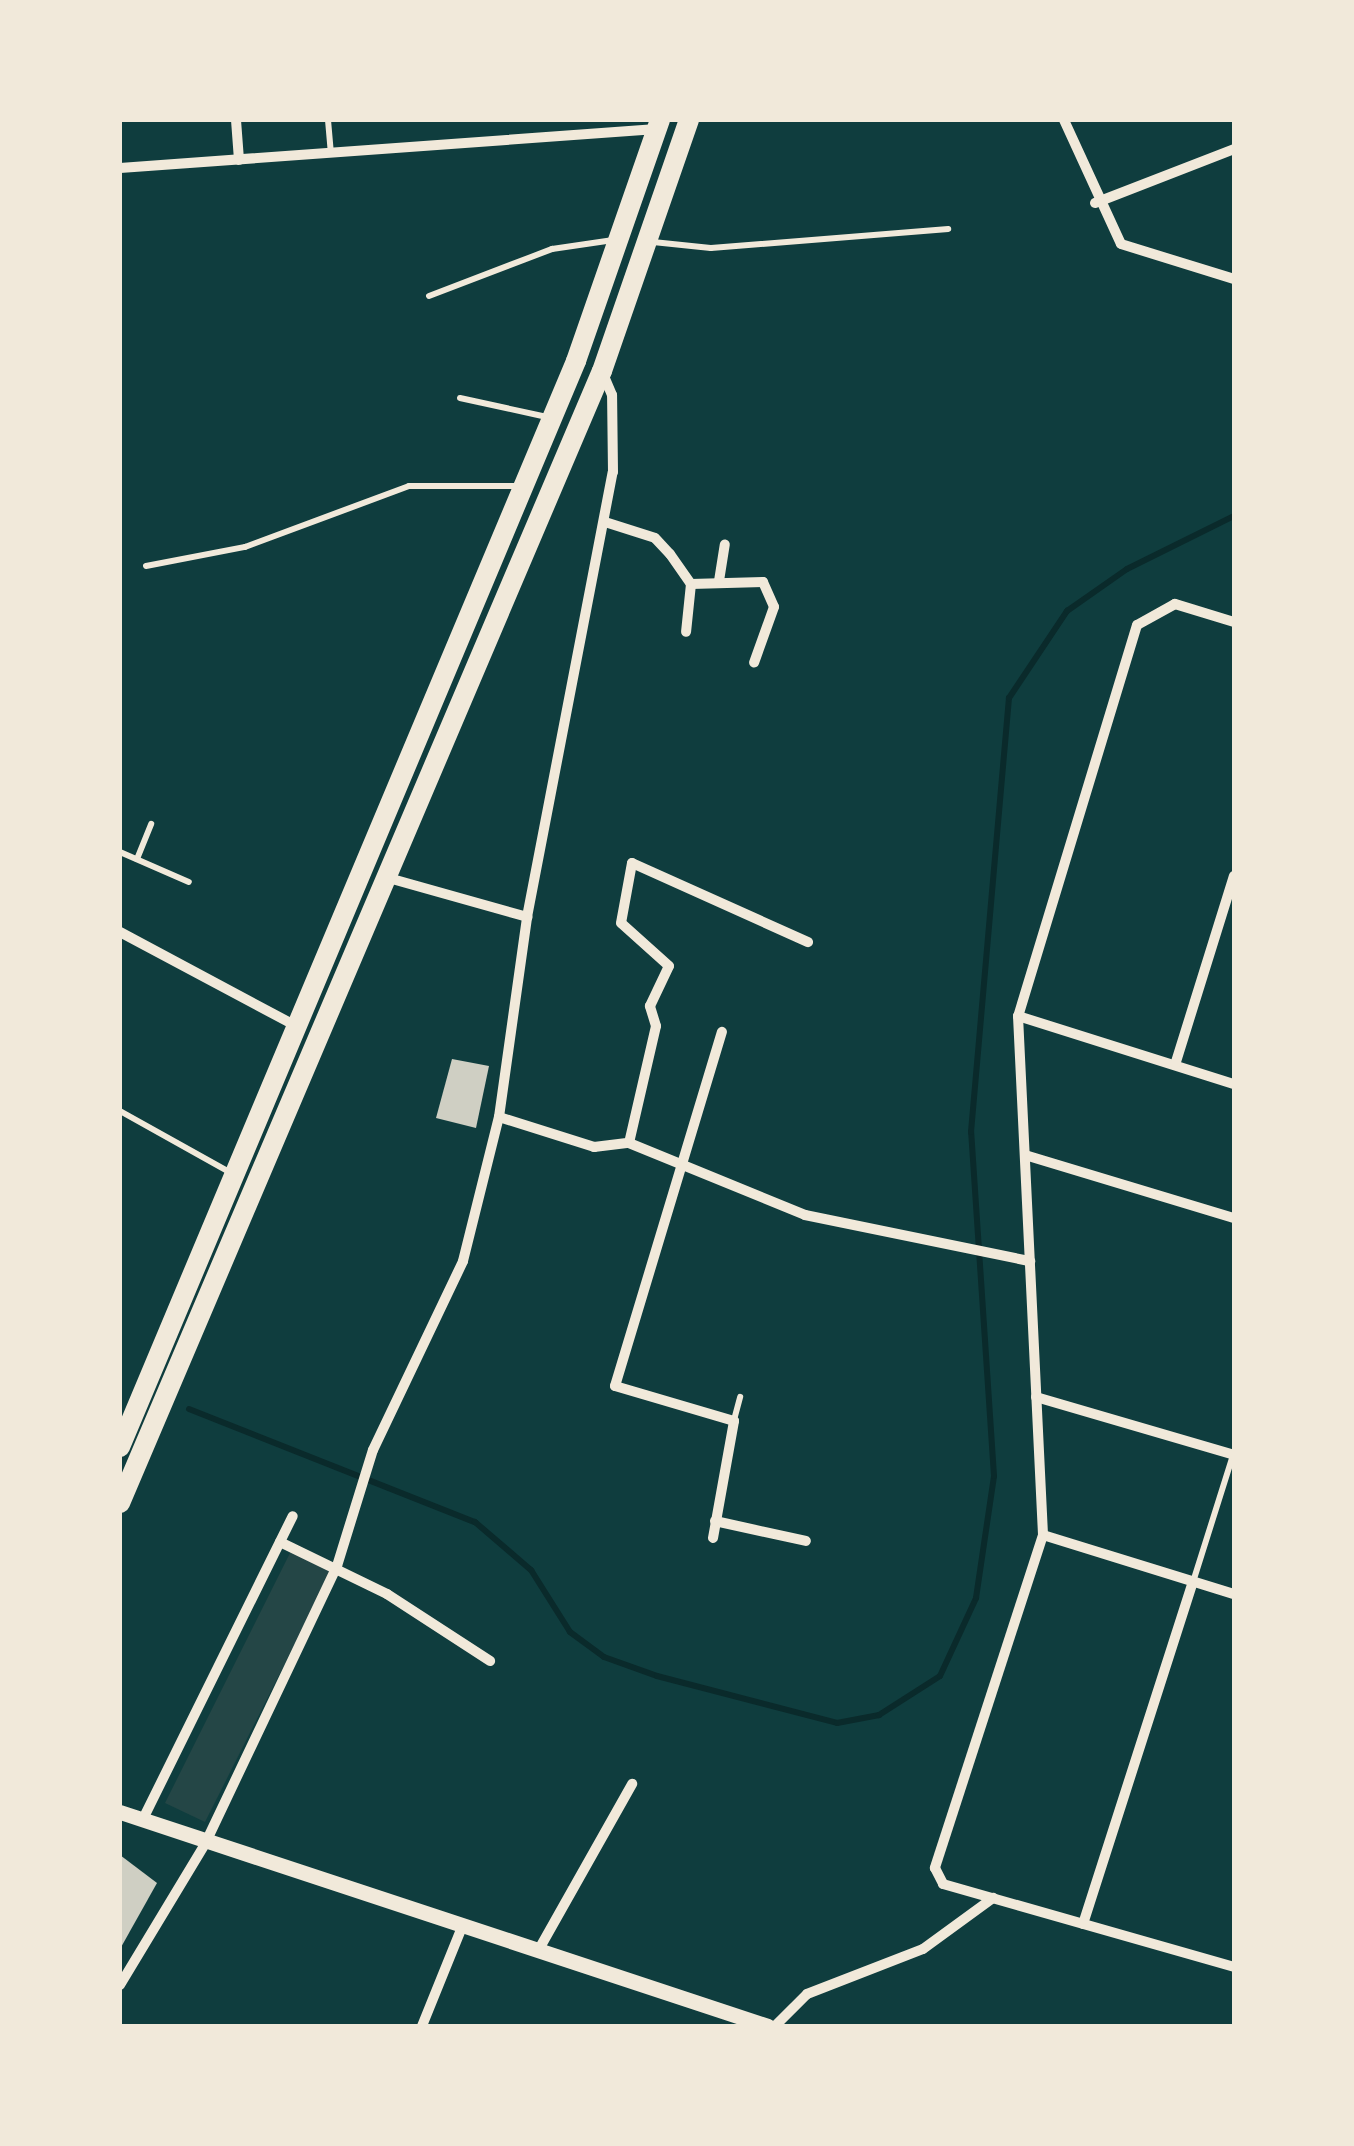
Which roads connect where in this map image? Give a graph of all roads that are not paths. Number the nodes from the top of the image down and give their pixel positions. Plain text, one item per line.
1 (236, 120) edge
2 (328, 120) edge
3 (688, 120) edge
4 (1064, 120) edge
5 (658, 125) edge
6 (1234, 149) edge
7 (332, 154) junction
8 (239, 160) junction
9 (120, 168) edge
10 (1094, 203) junction
11 (948, 228) dead end
12 (619, 238) junction
13 (646, 241) junction
14 (1234, 279) edge
15 (430, 296) dead end
16 (602, 370) junction
17 (460, 398) dead end
18 (552, 418) junction
19 (524, 486) junction
20 (606, 522) junction
21 (725, 544) dead end
22 (146, 566) dead end
23 (719, 581) junction
24 (691, 584) junction
25 (1234, 622) edge
26 (686, 632) dead end
27 (754, 663) dead end
28 (150, 824) dead end
29 (120, 852) edge
30 (138, 858) junction
31 (1234, 876) edge
32 (385, 878) junction
33 (189, 882) dead end
34 (527, 917) junction
35 (120, 932) edge
36 (808, 942) dead end
37 (1018, 1016) junction
38 (297, 1027) junction
39 (722, 1032) dead end
40 (1174, 1065) junction
41 (1234, 1084) edge
42 (120, 1111) edge
43 (499, 1118) junction
44 (629, 1143) junction
45 (1024, 1155) junction
46 (686, 1162) junction
47 (235, 1175) junction
48 (1234, 1218) edge
49 (1030, 1261) junction
50 (740, 1397) dead end
51 (1036, 1397) junction
52 (734, 1422) junction
53 (120, 1447) edge
54 (1233, 1455) edge
55 (120, 1503) edge
56 (293, 1516) dead end
57 (714, 1520) junction
58 (1042, 1535) junction
59 (713, 1538) dead end
60 (806, 1541) dead end
61 (280, 1542) junction
62 (337, 1566) junction
63 (1193, 1582) junction
64 (1234, 1594) edge
65 (490, 1660) dead end
66 (632, 1784) dead end
67 (120, 1812) edge
68 (142, 1821) junction
69 (204, 1844) junction
70 (993, 1898) junction
71 (1083, 1924) junction
72 (462, 1928) junction
73 (538, 1951) junction
74 (1234, 1967) edge
75 (120, 1986) edge
76 (422, 2026) edge
77 (771, 2026) edge

1 - 8 street
2 - 7 lane
3 - 13 highway
4 - 10 street
5 - 7 street
5 - 12 highway
6 - 10 street
7 - 8 street
8 - 9 street
10 - 14 street
11 - 13 lane
12 - 15 lane
12 - 18 highway
13 - 16 highway
16 - 20 street
16 - 32 highway
17 - 18 lane
18 - 19 highway
19 - 22 lane
19 - 38 highway
20 - 24 street
20 - 34 street
21 - 23 street
23 - 24 street
23 - 27 street
24 - 26 street
25 - 37 street
28 - 30 lane
29 - 30 lane
30 - 33 lane
31 - 40 street
32 - 34 street
32 - 55 highway
34 - 43 street
35 - 38 street
36 - 44 street
37 - 40 street
37 - 45 street
38 - 47 highway
39 - 46 street
40 - 41 street
42 - 47 lane
43 - 44 street
43 - 62 street
44 - 46 street
45 - 48 street
45 - 49 street
46 - 49 street
46 - 52 street
47 - 53 highway
49 - 51 street
50 - 52 lane
51 - 54 street
51 - 58 street
52 - 57 street
54 - 63 lane
56 - 61 street
57 - 59 street
57 - 60 street
58 - 63 street
58 - 70 street
61 - 62 street
61 - 68 street
62 - 65 street
62 - 69 street
63 - 64 street
63 - 71 street
66 - 73 street
67 - 68 main road
68 - 69 main road
69 - 72 main road
69 - 75 street
70 - 71 street
70 - 77 street
71 - 74 street
72 - 73 main road
72 - 76 street
73 - 77 main road

